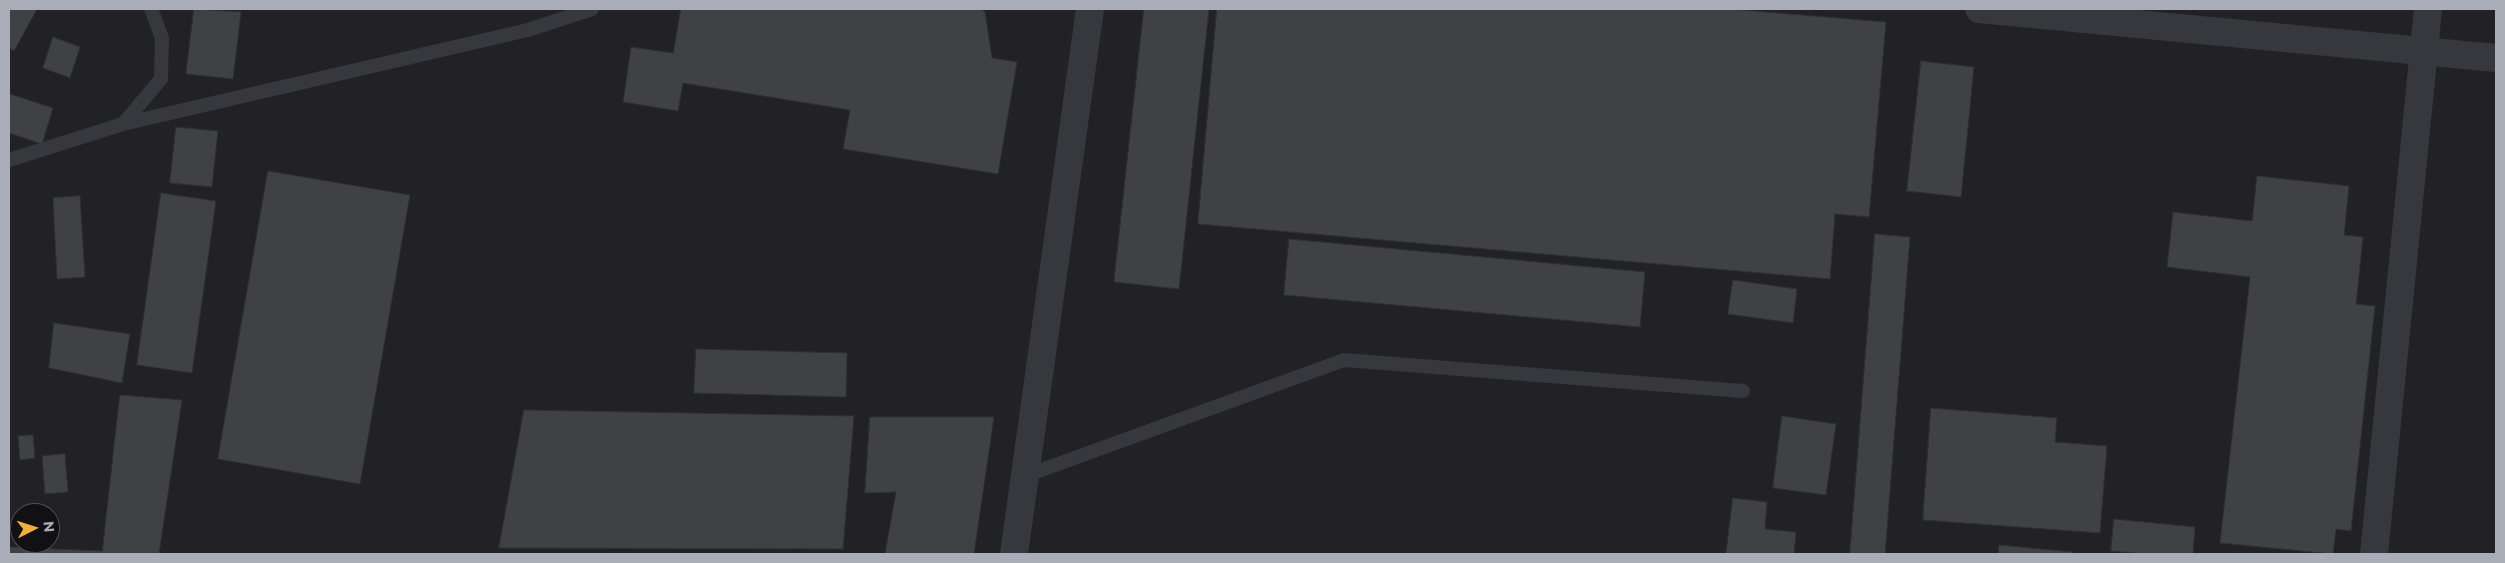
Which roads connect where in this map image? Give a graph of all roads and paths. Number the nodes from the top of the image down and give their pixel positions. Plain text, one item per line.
1 (151, 9) edge
2 (592, 9) edge
3 (1090, 9) edge
4 (1979, 9) edge
5 (2428, 9) edge
6 (2424, 52) junction
7 (2496, 58) edge
8 (124, 124) junction
9 (9, 160) edge
10 (1743, 391) dead end
11 (1025, 476) junction
12 (1014, 554) edge
13 (2374, 554) edge

1 - 8 lane
2 - 8 lane
3 - 11 street
4 - 6 street
5 - 6 street
6 - 7 street
6 - 13 street
8 - 9 lane
10 - 11 lane
11 - 12 street

